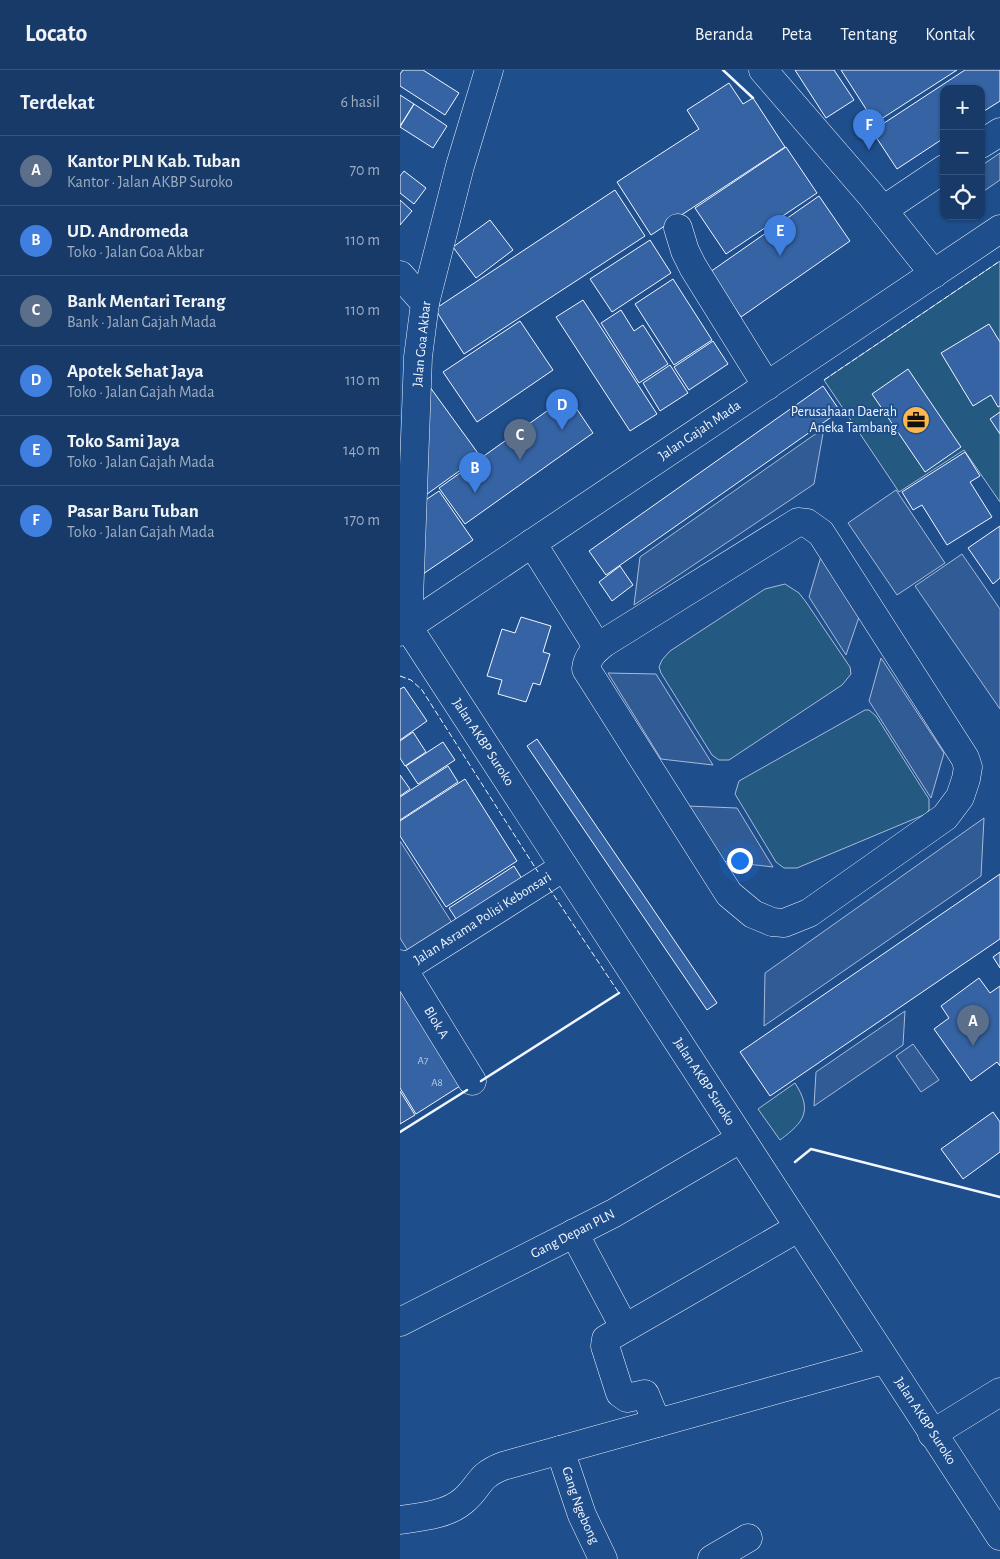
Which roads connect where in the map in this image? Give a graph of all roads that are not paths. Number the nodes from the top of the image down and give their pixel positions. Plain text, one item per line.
1 (489, 70) edge
2 (763, 70) edge
3 (1000, 132) edge
4 (985, 141) edge
5 (940, 172) edge
6 (883, 210) junction
7 (678, 228) dead end
8 (1000, 229) edge
9 (934, 274) junction
10 (400, 275) edge
11 (425, 303) junction
12 (767, 386) junction
13 (532, 543) junction
14 (404, 629) edge
15 (595, 652) junction
16 (570, 678) dead end
17 (564, 867) junction
18 (401, 968) edge
19 (472, 1081) dead end
20 (740, 1139) junction
21 (798, 1228) junction
22 (574, 1233) junction
23 (400, 1322) edge
24 (624, 1327) junction
25 (883, 1360) junction
26 (1000, 1392) edge
27 (657, 1423) junction
28 (932, 1434) junction
29 (560, 1450) junction
30 (400, 1520) edge
31 (1000, 1536) edge
32 (748, 1538) dead end
33 (603, 1559) edge
34 (712, 1559) edge

1 - 11 main road, Jalan Goa Akbar
2 - 6 main road
3 - 4 main road
5 - 6 main road
6 - 9 main road
7 - 12 main road
8 - 9 main road, Jalan Gajah Mada
9 - 12 main road, Jalan Gajah Mada
10 - 11 main road
11 - 14 main road, Jalan Goa Akbar
12 - 13 main road, Jalan Gajah Mada
13 - 14 main road, Jalan Gajah Mada
13 - 15 main road
14 - 17 main road, Jalan AKBP Suroko
15 - 15 main road
15 - 16 main road
17 - 18 main road, Jalan Asrama Polisi Kebonsari
17 - 20 main road, Jalan AKBP Suroko
18 - 19 main road, Blok A
20 - 21 main road, Jalan AKBP Suroko
20 - 22 main road, Gang Depan PLN
21 - 24 main road
21 - 25 main road, Jalan AKBP Suroko
22 - 23 main road, Gang Depan PLN
22 - 24 main road
24 - 27 main road
25 - 27 main road
25 - 28 main road, Jalan AKBP Suroko
26 - 28 main road
27 - 29 main road
28 - 31 main road, Jalan AKBP Suroko
29 - 30 main road
29 - 33 main road, Gang Ngebong
32 - 34 main road

